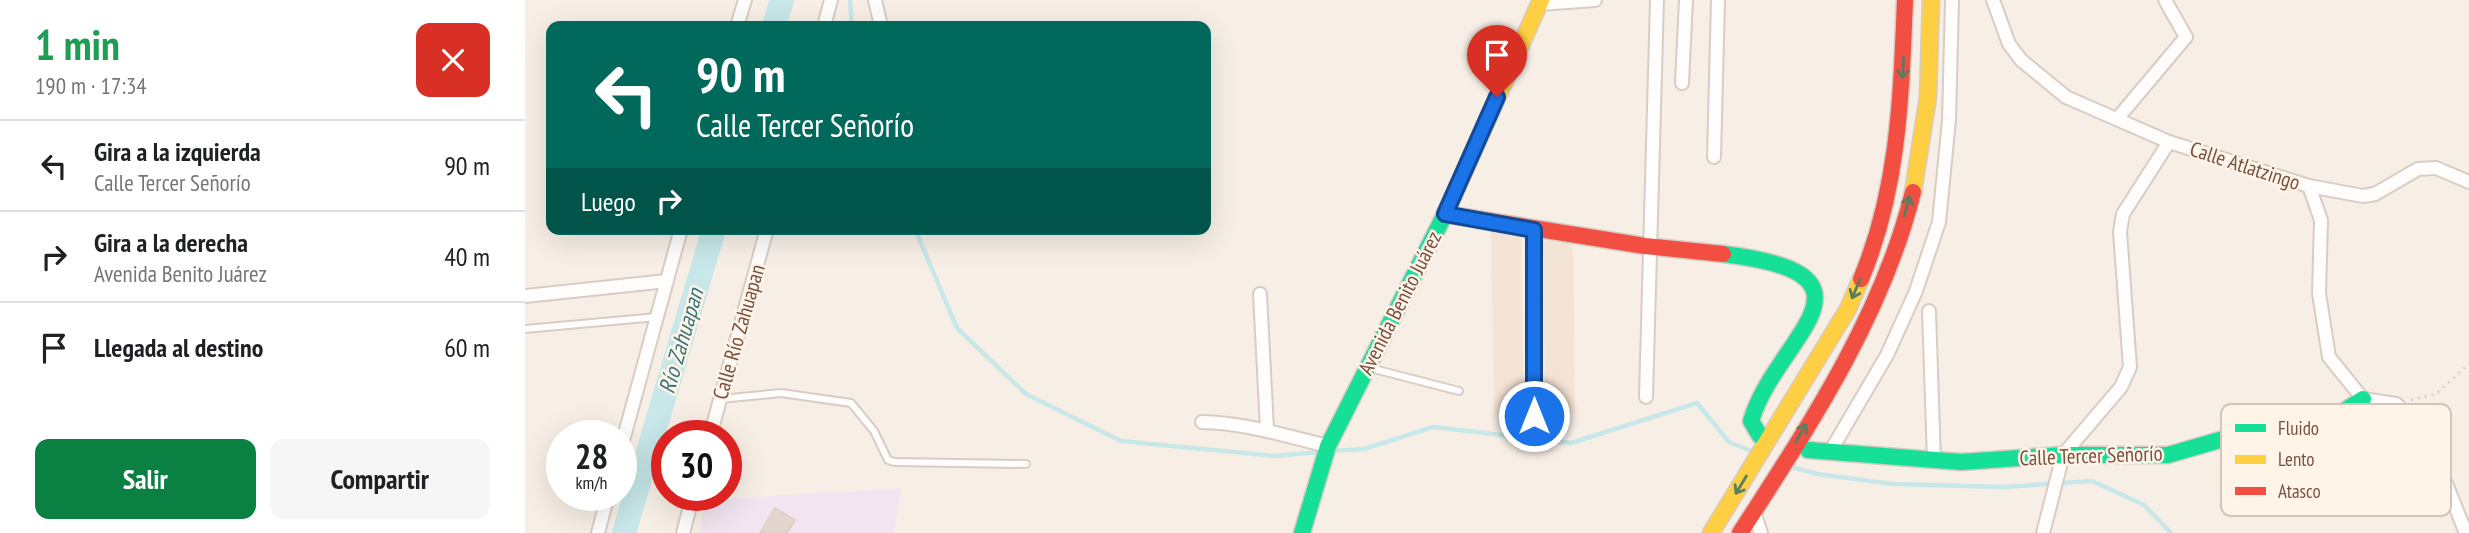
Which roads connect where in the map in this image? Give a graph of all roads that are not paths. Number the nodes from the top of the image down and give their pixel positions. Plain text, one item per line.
1 (745, 0) edge
2 (831, 0) edge
3 (875, 0) edge
4 (1595, 0) edge
5 (1657, 0) edge
6 (1686, 0) edge
7 (1718, 0) edge
8 (1905, 0) edge
9 (1931, 0) edge
10 (1952, 0) edge
11 (1993, 0) edge
12 (2165, 0) edge
13 (1541, 2) edge
14 (739, 21) edge
15 (825, 21) edge
16 (880, 21) edge
17 (1682, 83) dead end
18 (2117, 119) junction
19 (2169, 142) junction
20 (1714, 157) dead end
21 (2469, 182) edge
22 (2309, 186) junction
23 (1445, 214) junction
24 (1534, 230) junction
25 (679, 235) edge
26 (765, 235) edge
27 (1652, 246) junction
28 (667, 281) junction
29 (1260, 293) dead end
30 (525, 296) edge
31 (1929, 312) dead end
32 (657, 317) junction
33 (525, 329) edge
34 (1369, 367) junction
35 (1459, 391) dead end
36 (1646, 397) dead end
37 (720, 399) junction
38 (2363, 399) junction
39 (2355, 404) edge
40 (2396, 404) edge
41 (1534, 416) dead end
42 (629, 420) edge
43 (714, 420) edge
44 (1202, 422) dead end
45 (1267, 429) junction
46 (1760, 436) dead end
47 (2221, 440) edge
48 (1328, 446) junction
49 (1808, 450) dead end
50 (1830, 452) junction
51 (2063, 455) junction
52 (1934, 461) junction
53 (1026, 464) dead end
54 (2451, 480) edge
55 (2463, 502) edge
56 (604, 511) edge
57 (689, 511) edge
58 (1753, 512) junction
59 (598, 533) edge
60 (683, 533) edge
61 (1302, 533) edge
62 (1711, 533) edge
63 (1740, 533) edge
64 (1761, 533) edge
65 (2043, 533) edge
66 (2466, 533) edge

1 - 14 street
2 - 15 street
3 - 16 street
4 - 13 street
5 - 27 street
6 - 17 street
7 - 20 street
8 -> 62 main road
58 -> 9 main road
10 - 50 street
11 - 18 street, Calle Atlatzingo
12 - 18 street
13 - 23 main road, Avenida Benito Juárez
18 - 19 street, Calle Atlatzingo
19 - 22 street, Calle Atlatzingo
19 - 51 street, Calle Atlatzingo
21 - 22 street
22 - 38 street, Calle Atlatzingo
23 - 24 main road
23 - 34 main road, Avenida Benito Juárez
24 - 27 main road
24 - 41 street
25 - 28 street
26 - 37 street, Calle Río Zahuapan
27 - 36 street
27 - 46 main road
28 - 30 street
28 - 32 street
29 - 45 street
31 - 52 street
32 - 33 lane
32 - 42 street
34 - 35 lane
34 - 48 main road, Avenida Benito Juárez
37 - 43 street, Calle Río Zahuapan
37 - 53 lane
38 - 39 main road, Calle Tercer Señorío
38 - 40 street
44 - 45 street
45 - 48 street
47 - 51 main road, Calle Tercer Señorío
48 - 61 main road, Avenida Benito Juárez
49 - 50 main road, Calle Tercer Señorío
50 - 52 main road, Calle Tercer Señorío
51 - 52 main road, Calle Tercer Señorío
51 - 65 street, Calle Atlatzingo
54 - 55 street
55 - 66 street
56 - 59 street
57 - 60 street
58 - 63 main road
58 - 64 street

